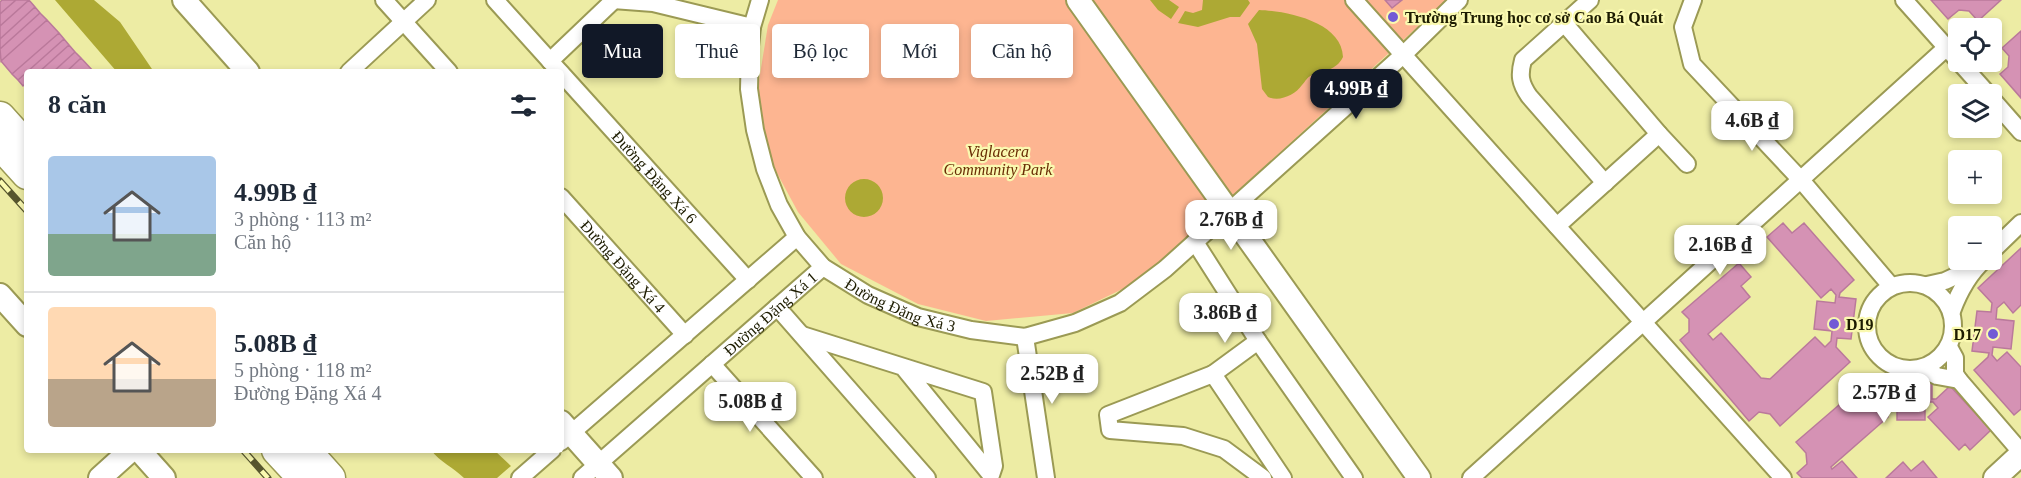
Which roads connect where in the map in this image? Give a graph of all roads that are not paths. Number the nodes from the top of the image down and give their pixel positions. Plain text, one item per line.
1 (184, 0) edge
2 (384, 0) edge
3 (427, 0) edge
4 (495, 0) edge
5 (613, 0) edge
6 (760, 0) edge
7 (1078, 0) edge
8 (1354, 0) edge
9 (1459, 0) edge
10 (1590, 0) edge
11 (1693, 0) edge
12 (1904, 0) edge
13 (654, 2) edge
14 (404, 21) junction
15 (1564, 23) junction
16 (740, 24) edge
17 (753, 24) edge
18 (1946, 48) junction
19 (1403, 55) junction
20 (245, 69) edge
21 (352, 69) edge
22 (446, 69) edge
23 (557, 69) edge
24 (564, 77) edge
25 (749, 78) edge
26 (1979, 84) edge
27 (2002, 110) edge
28 (0, 117) edge
29 (2021, 132) edge
30 (1659, 134) junction
31 (0, 144) edge
32 (24, 144) edge
33 (1687, 164) dead end
34 (24, 171) edge
35 (1801, 180) junction
36 (1605, 183) junction
37 (564, 200) edge
38 (1228, 212) junction
39 (2021, 223) edge
40 (1557, 226) junction
41 (797, 237) junction
42 (2002, 241) edge
43 (1196, 242) junction
44 (823, 267) junction
45 (1965, 270) edge
46 (1975, 270) edge
47 (748, 280) junction
48 (1927, 285) junction
49 (1892, 286) junction
50 (0, 295) edge
51 (777, 307) junction
52 (1952, 311) junction
53 (1643, 322) junction
54 (24, 323) edge
55 (685, 335) junction
56 (802, 335) junction
57 (1025, 337) junction
58 (1258, 341) junction
59 (1949, 347) junction
60 (711, 364) junction
61 (903, 367) junction
62 (1921, 368) junction
63 (1213, 374) junction
64 (1959, 380) junction
65 (564, 433) edge
66 (128, 453) edge
67 (142, 453) edge
68 (280, 453) edge
69 (308, 453) edge
70 (549, 453) edge
71 (2021, 453) edge
72 (597, 473) edge
73 (521, 477) edge
74 (989, 477) edge
75 (99, 478) edge
76 (164, 478) edge
77 (303, 478) edge
78 (330, 478) edge
79 (814, 478) edge
80 (927, 478) edge
81 (1046, 478) edge
82 (1263, 478) edge
83 (1283, 478) edge
84 (1354, 478) edge
85 (1419, 478) edge
86 (1471, 478) edge
87 (1783, 478) edge
88 (1995, 478) edge

1 - 20 street
2 - 14 street
3 - 14 street
4 - 23 street, Đường Đặng Xá 6
5 - 13 street
5 - 23 street
6 - 17 street, Đường Đặng Xá 3
7 - 38 street
8 - 19 street
9 - 19 street, Đường Đặng Xá 3
10 - 15 street
11 - 35 street
12 - 18 street
13 - 16 street
14 - 21 street
14 - 22 street
15 - 30 street
15 - 36 street
18 - 26 street
18 - 35 street
19 - 38 street, Đường Đặng Xá 3
19 - 40 street
24 - 47 street, Đường Đặng Xá 6
25 - 41 street, Đường Đặng Xá 3
27 - 29 street
28 - 32 highway
30 - 33 street
30 - 36 street
31 - 34 highway
35 - 49 street
35 - 53 street
36 - 40 street
37 - 55 street, Đường Đặng Xá 4
38 - 43 street, Đường Đặng Xá 3
38 - 85 street
39 - 42 street
40 - 53 street
41 - 44 street, Đường Đặng Xá 3
41 - 47 street
43 - 57 street, Đường Đặng Xá 3
43 - 58 street
44 - 51 street, Đường Đặng Xá 1
44 - 57 street, Đường Đặng Xá 3
45 - 48 street
46 - 52 street
47 - 55 street
48 - 49 street
48 - 52 street
49 - 62 street
50 - 54 street
51 - 56 street
51 - 60 street, Đường Đặng Xá 1
52 - 59 street
53 - 86 street
53 - 87 street
55 - 65 street
56 - 61 street
56 - 80 street
57 - 81 street
58 - 63 street
58 - 84 street
59 - 62 street
59 - 64 street
60 - 72 street, Đường Đặng Xá 1
60 - 79 street
61 - 74 street
61 - 74 street
62 - 64 street
63 - 82 street
63 - 83 street
64 - 71 street
65 - 72 street
66 - 75 street
67 - 76 street
68 - 77 highway
69 - 78 highway
70 - 73 street
71 - 88 street

